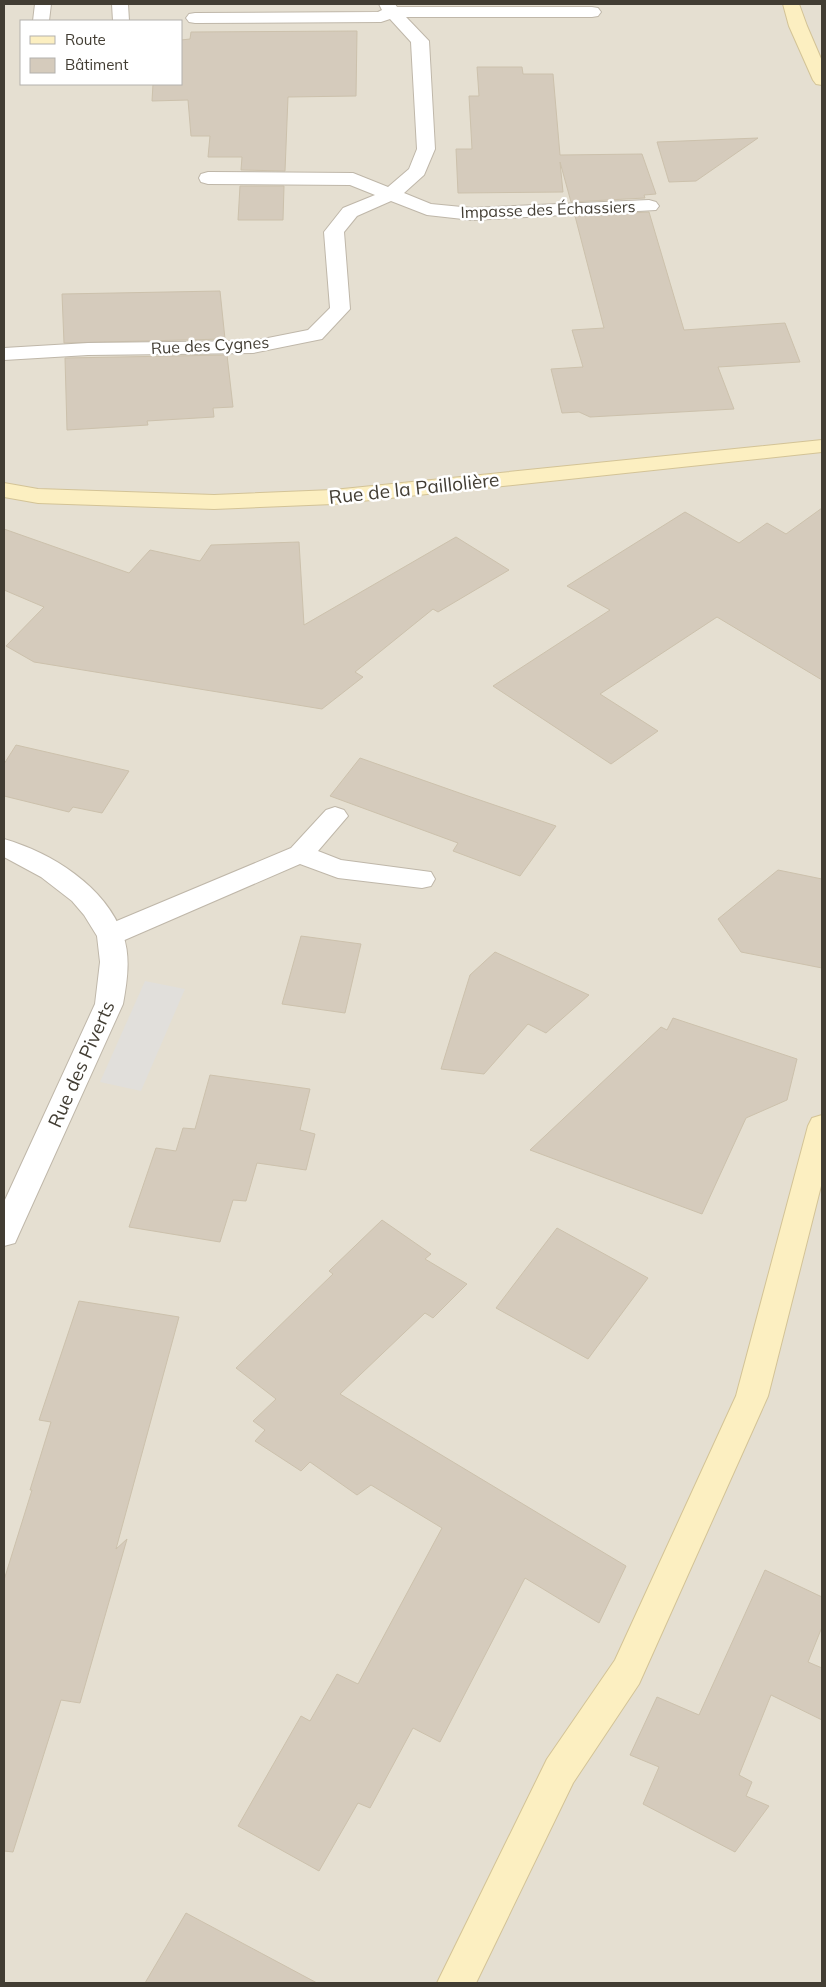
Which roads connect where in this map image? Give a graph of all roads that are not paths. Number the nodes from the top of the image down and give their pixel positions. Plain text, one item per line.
1 (43, 4) edge
2 (120, 4) edge
3 (791, 4) edge
4 (390, 8) edge
5 (592, 12) dead end
6 (195, 18) dead end
7 (41, 20) edge
8 (121, 20) edge
9 (822, 80) edge
10 (208, 178) dead end
11 (390, 195) junction
12 (649, 206) dead end
13 (4, 354) edge
14 (822, 446) edge
15 (4, 490) edge
16 (335, 816) dead end
17 (4, 848) edge
18 (300, 854) junction
19 (422, 879) dead end
20 (110, 935) junction
21 (822, 1126) edge
22 (4, 1234) edge
23 (456, 1983) edge

1 - 7 street
2 - 8 street
3 - 9 main road
4 - 5 street
4 - 6 street
4 - 11 street, Rue des Cygnes
10 - 11 street, Impasse des Échassiers
11 - 12 street, Impasse des Échassiers
11 - 13 street, Rue des Cygnes
14 - 15 main road, Rue de la Paillolière
16 - 18 street
17 - 20 street, Rue des Piverts
18 - 19 street
18 - 20 street
20 - 22 street, Rue des Piverts
21 - 23 main road

